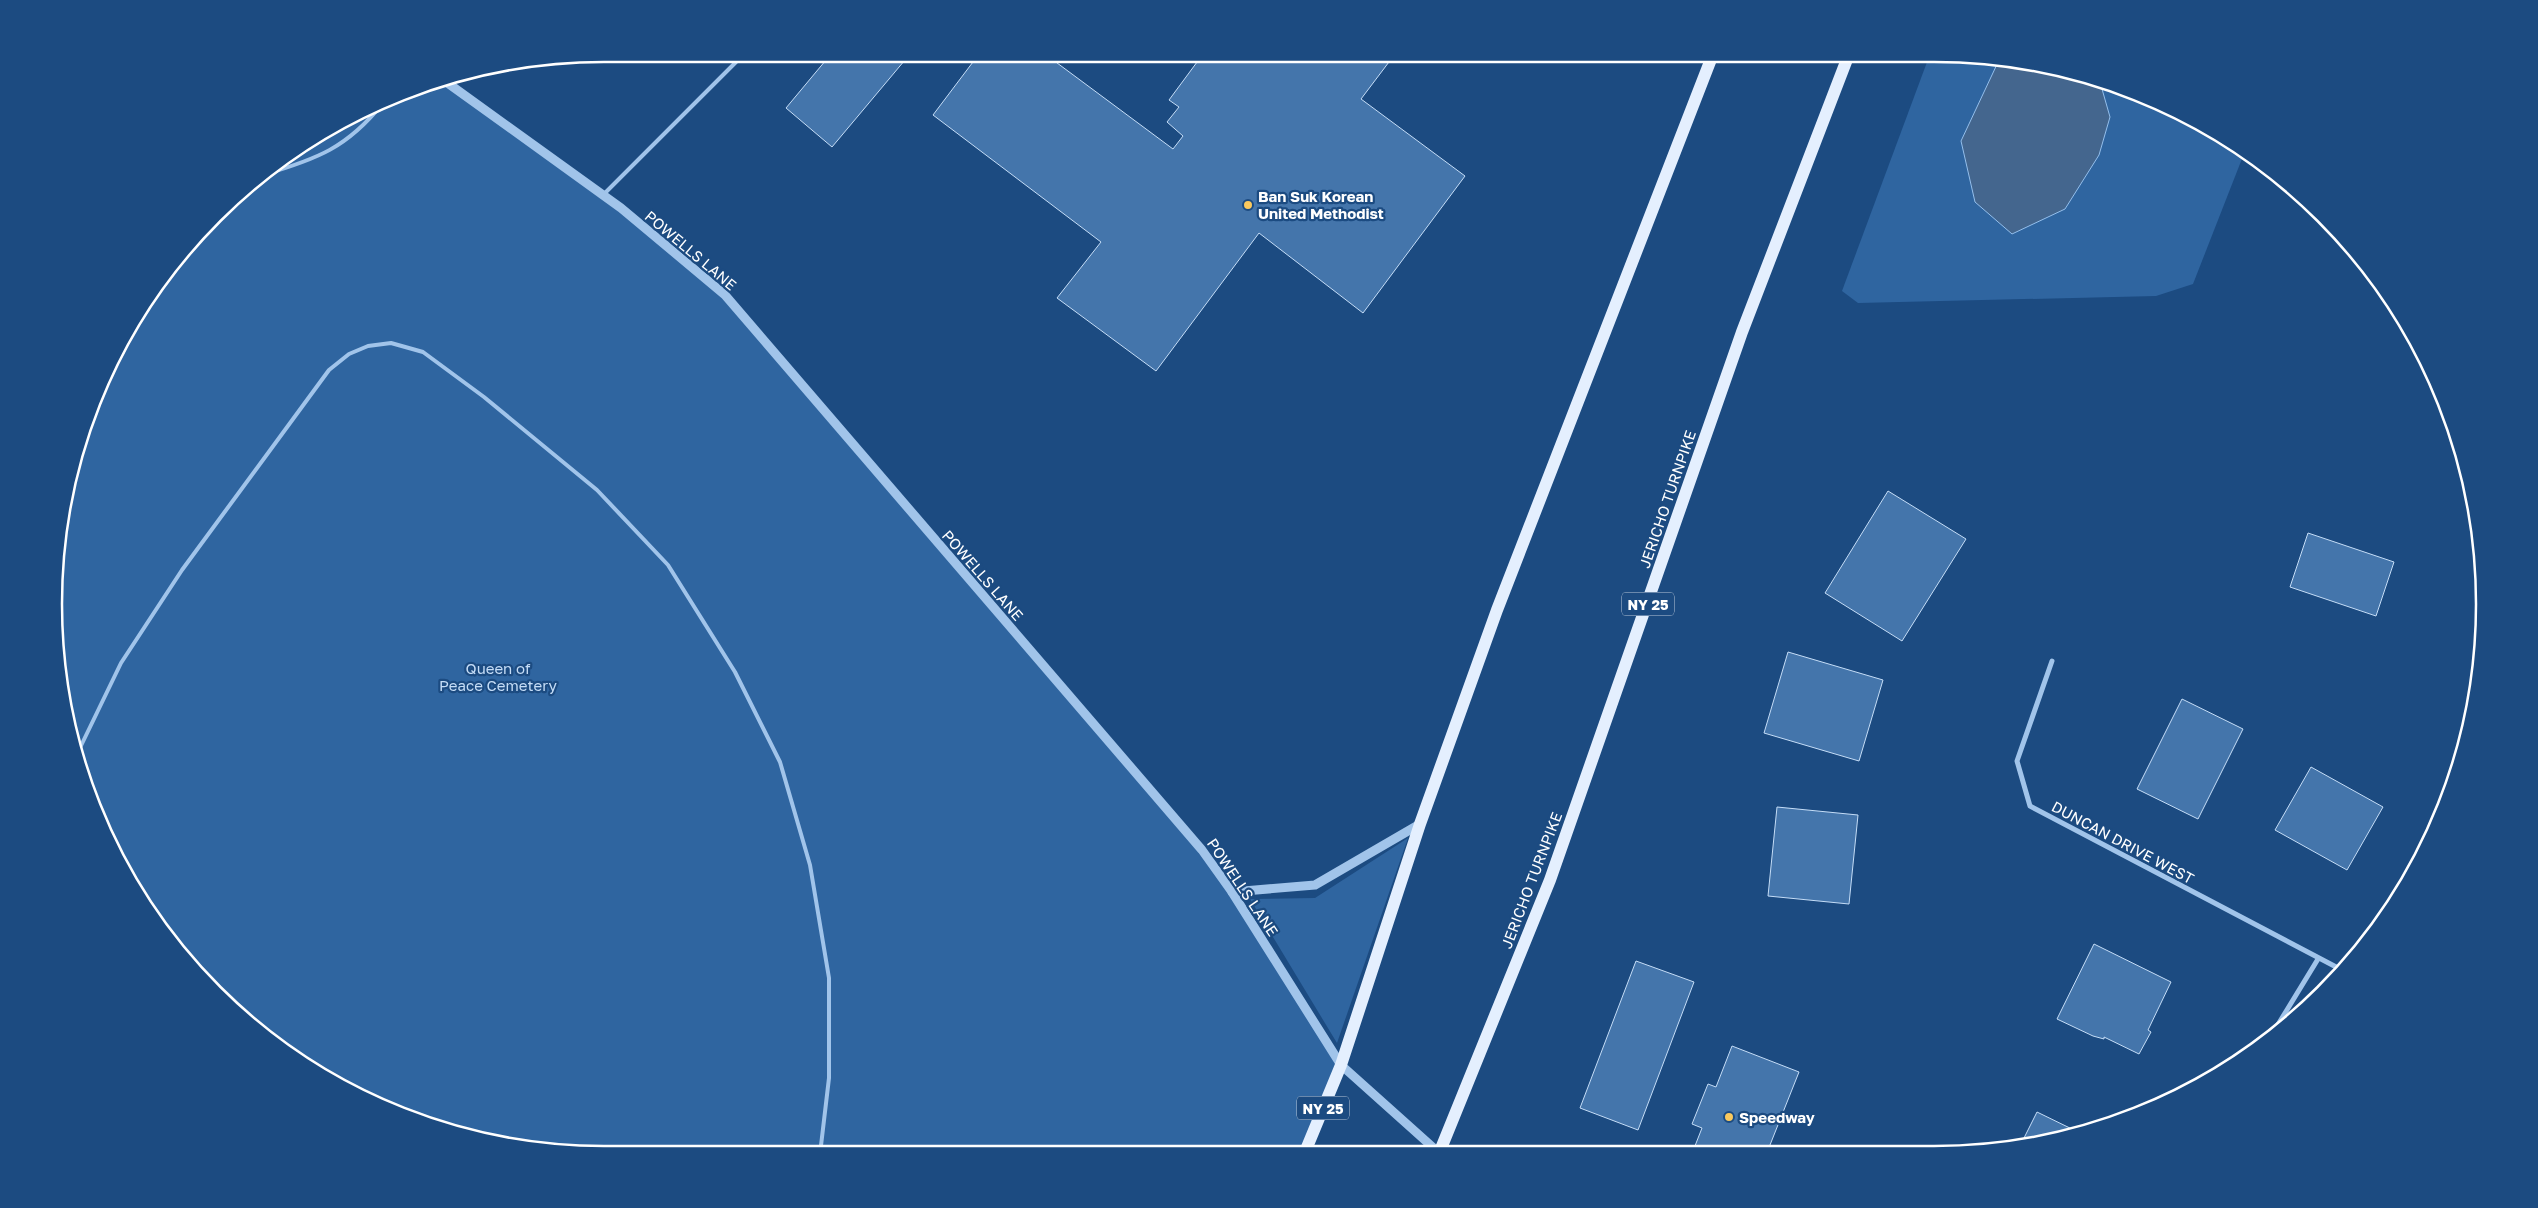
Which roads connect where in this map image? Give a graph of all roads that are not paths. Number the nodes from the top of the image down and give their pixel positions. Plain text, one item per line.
1 (736, 62) edge
2 (1710, 62) edge
3 (1846, 62) edge
4 (450, 85) edge
5 (375, 114) edge
6 (280, 170) edge
7 (602, 196) junction
8 (2052, 661) dead end
9 (81, 745) edge
10 (1420, 824) junction
11 (1232, 892) junction
12 (2318, 959) junction
13 (2336, 967) edge
14 (2281, 1019) edge
15 (1341, 1065) junction
16 (821, 1146) edge
17 (1307, 1146) edge
18 (1433, 1146) edge
19 (1441, 1146) edge

1 - 7 lane
2 - 10 main road, NY 25
3 - 19 main road, JERICHO TURNPIKE / NY 25
4 - 7 street, POWELLS LANE
5 - 6 lane
7 - 11 street, POWELLS LANE
8 - 12 street, DUNCAN DRIVE WEST
9 - 16 lane
10 - 11 street
10 - 15 main road, NY 25
11 - 15 street, POWELLS LANE
12 - 13 street, DUNCAN DRIVE WEST
12 - 14 street
15 - 17 main road, NY 25
15 - 18 street, POWELLS LANE

